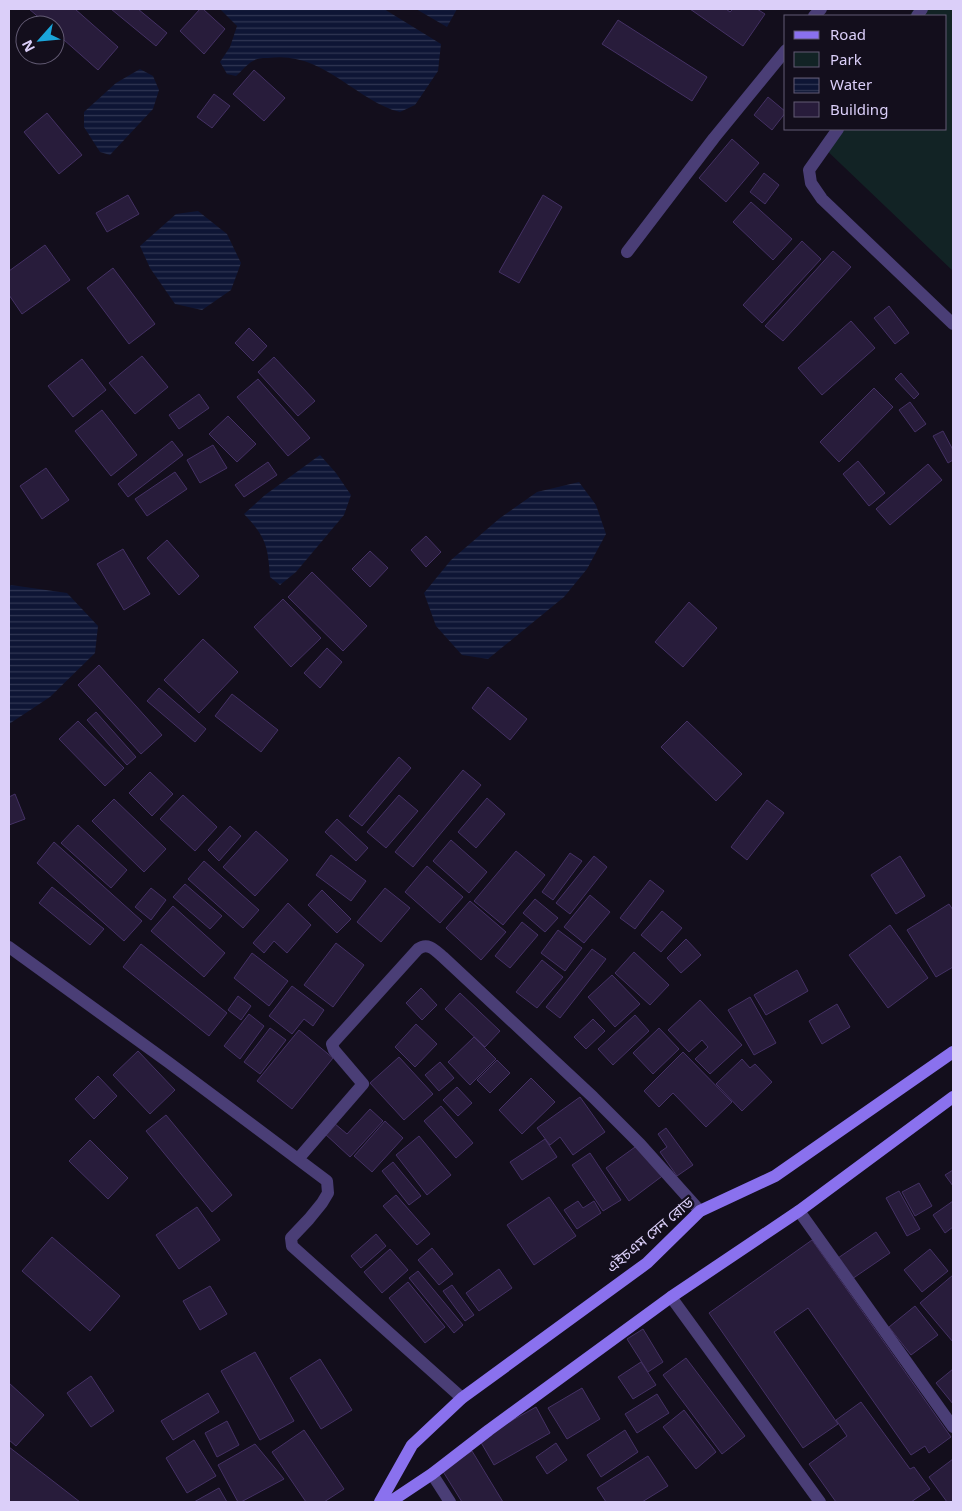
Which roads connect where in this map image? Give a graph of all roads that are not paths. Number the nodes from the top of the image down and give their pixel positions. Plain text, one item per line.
1 (784, 52) edge
2 (837, 130) edge
3 (627, 252) dead end
4 (953, 324) edge
5 (9, 947) edge
6 (953, 1052) edge
7 (953, 1097) edge
8 (298, 1159) junction
9 (700, 1211) junction
10 (799, 1211) junction
11 (671, 1297) junction
12 (462, 1398) junction
13 (953, 1427) edge
14 (432, 1474) junction
15 (380, 1502) edge
16 (390, 1502) edge
17 (450, 1502) edge
18 (820, 1502) edge

1 - 3 street
2 - 4 street
5 - 8 street
6 - 9 main road, এইচএম সেন রোড
7 - 10 main road
8 - 9 street
8 - 12 street
9 - 12 main road, এইচএম সেন রোড
10 - 11 main road
10 - 13 street
11 - 14 main road
11 - 18 street
12 - 15 main road, এইচএম সেন রোড
14 - 16 main road
14 - 17 street

